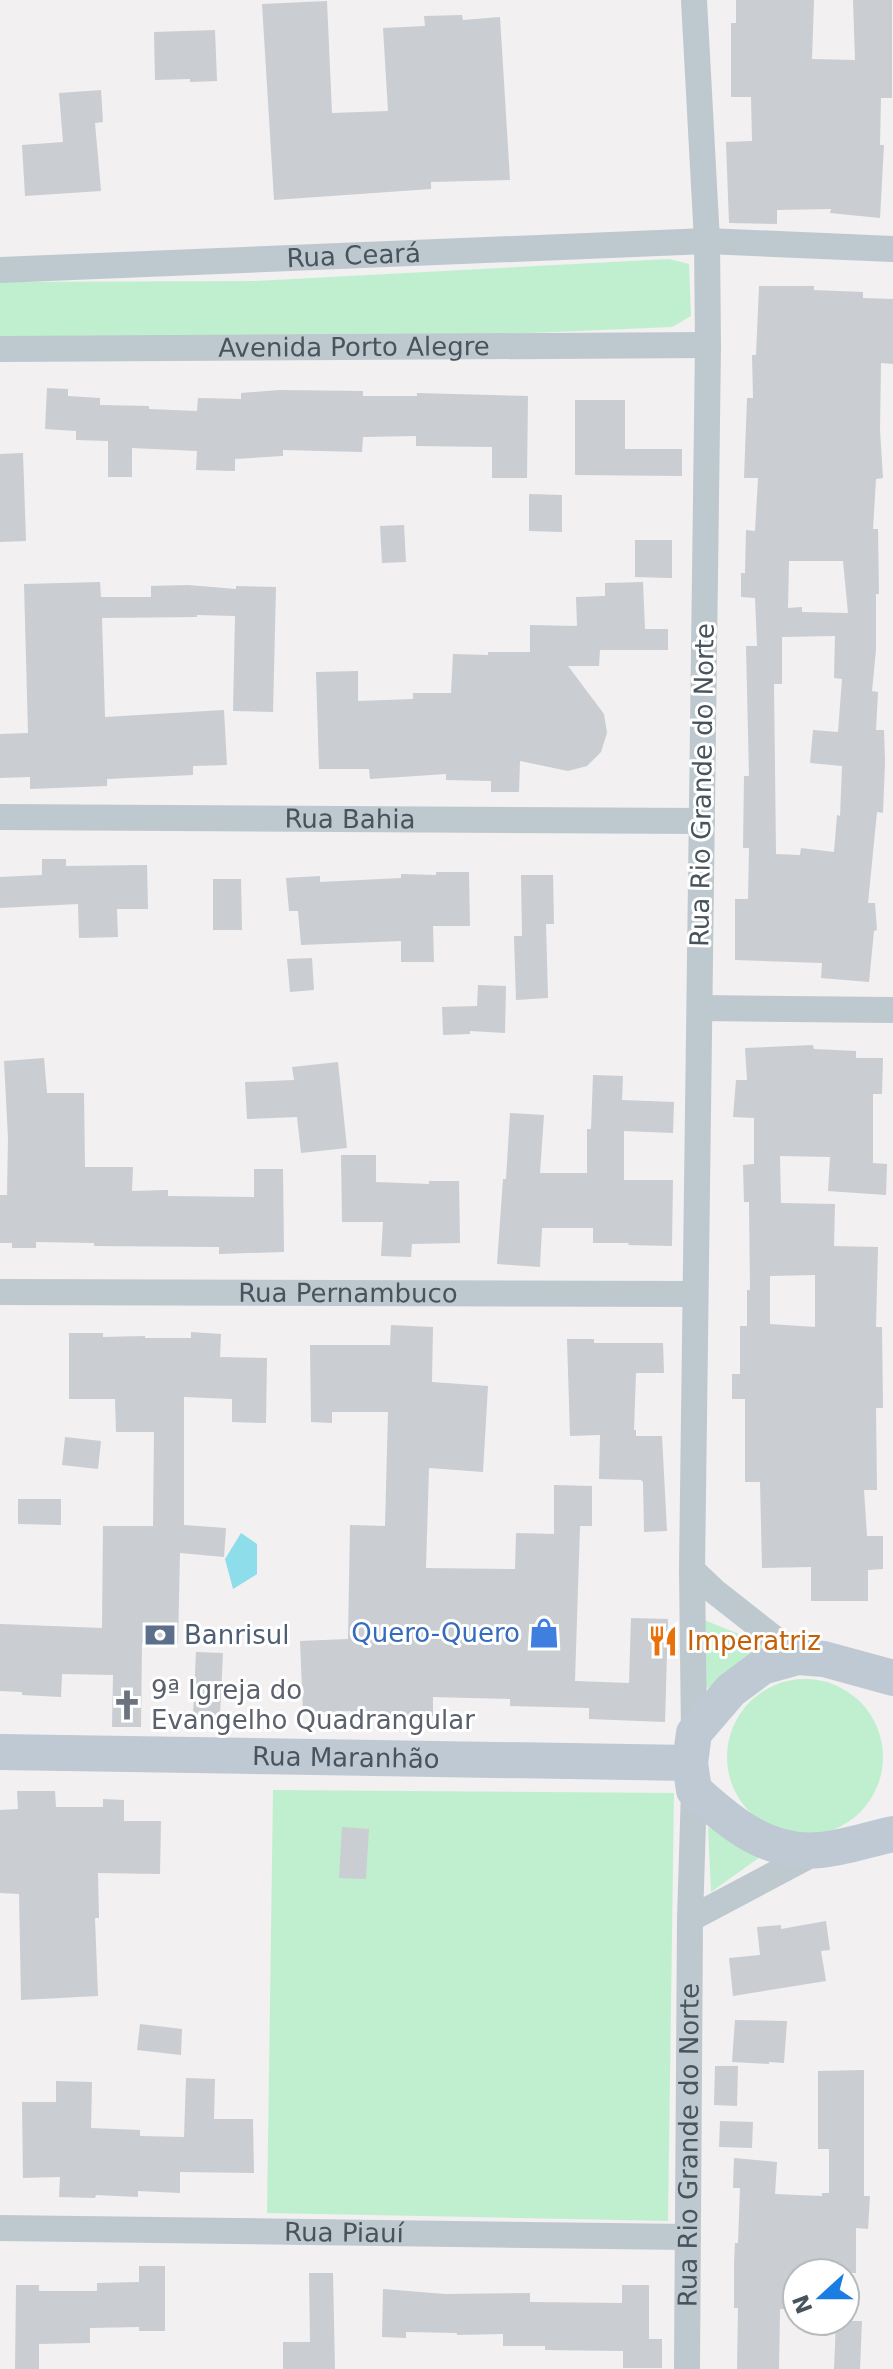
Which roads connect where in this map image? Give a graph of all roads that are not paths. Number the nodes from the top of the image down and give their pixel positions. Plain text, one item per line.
1 (694, 0) edge
2 (707, 241) junction
3 (893, 249) edge
4 (0, 270) edge
5 (708, 345) junction
6 (0, 349) edge
7 (0, 817) edge
8 (702, 821) junction
9 (700, 1008) junction
10 (893, 1010) edge
11 (0, 1292) edge
12 (695, 1294) junction
13 (692, 1570) junction
14 (798, 1657) junction
15 (893, 1678) edge
16 (0, 1752) edge
17 (693, 1762) junction
18 (893, 1834) edge
19 (820, 1850) junction
20 (690, 1919) junction
21 (0, 2228) edge
22 (688, 2237) junction
23 (687, 2369) edge

1 - 2 street, Rua Rio Grande do Norte
2 - 3 street, Rua Ceará
2 - 4 street, Rua Ceará
2 - 5 street, Rua Rio Grande do Norte
5 - 6 street, Avenida Porto Alegre
5 - 8 street, Rua Rio Grande do Norte
7 - 8 street, Rua Bahia
8 - 9 street, Rua Rio Grande do Norte
9 - 10 street
9 - 12 street, Rua Rio Grande do Norte
11 - 12 street, Rua Pernambuco
12 - 13 street, Rua Rio Grande do Norte
13 - 14 street
13 - 17 street, Rua Rio Grande do Norte
14 - 15 main road
14 - 17 main road
16 - 17 main road, Rua Maranhão
17 - 19 main road
17 - 20 street, Rua Rio Grande do Norte
18 - 19 main road
19 - 20 street
20 - 22 street, Rua Rio Grande do Norte
21 - 22 street, Rua Piauí
22 - 23 street, Rua Rio Grande do Norte

